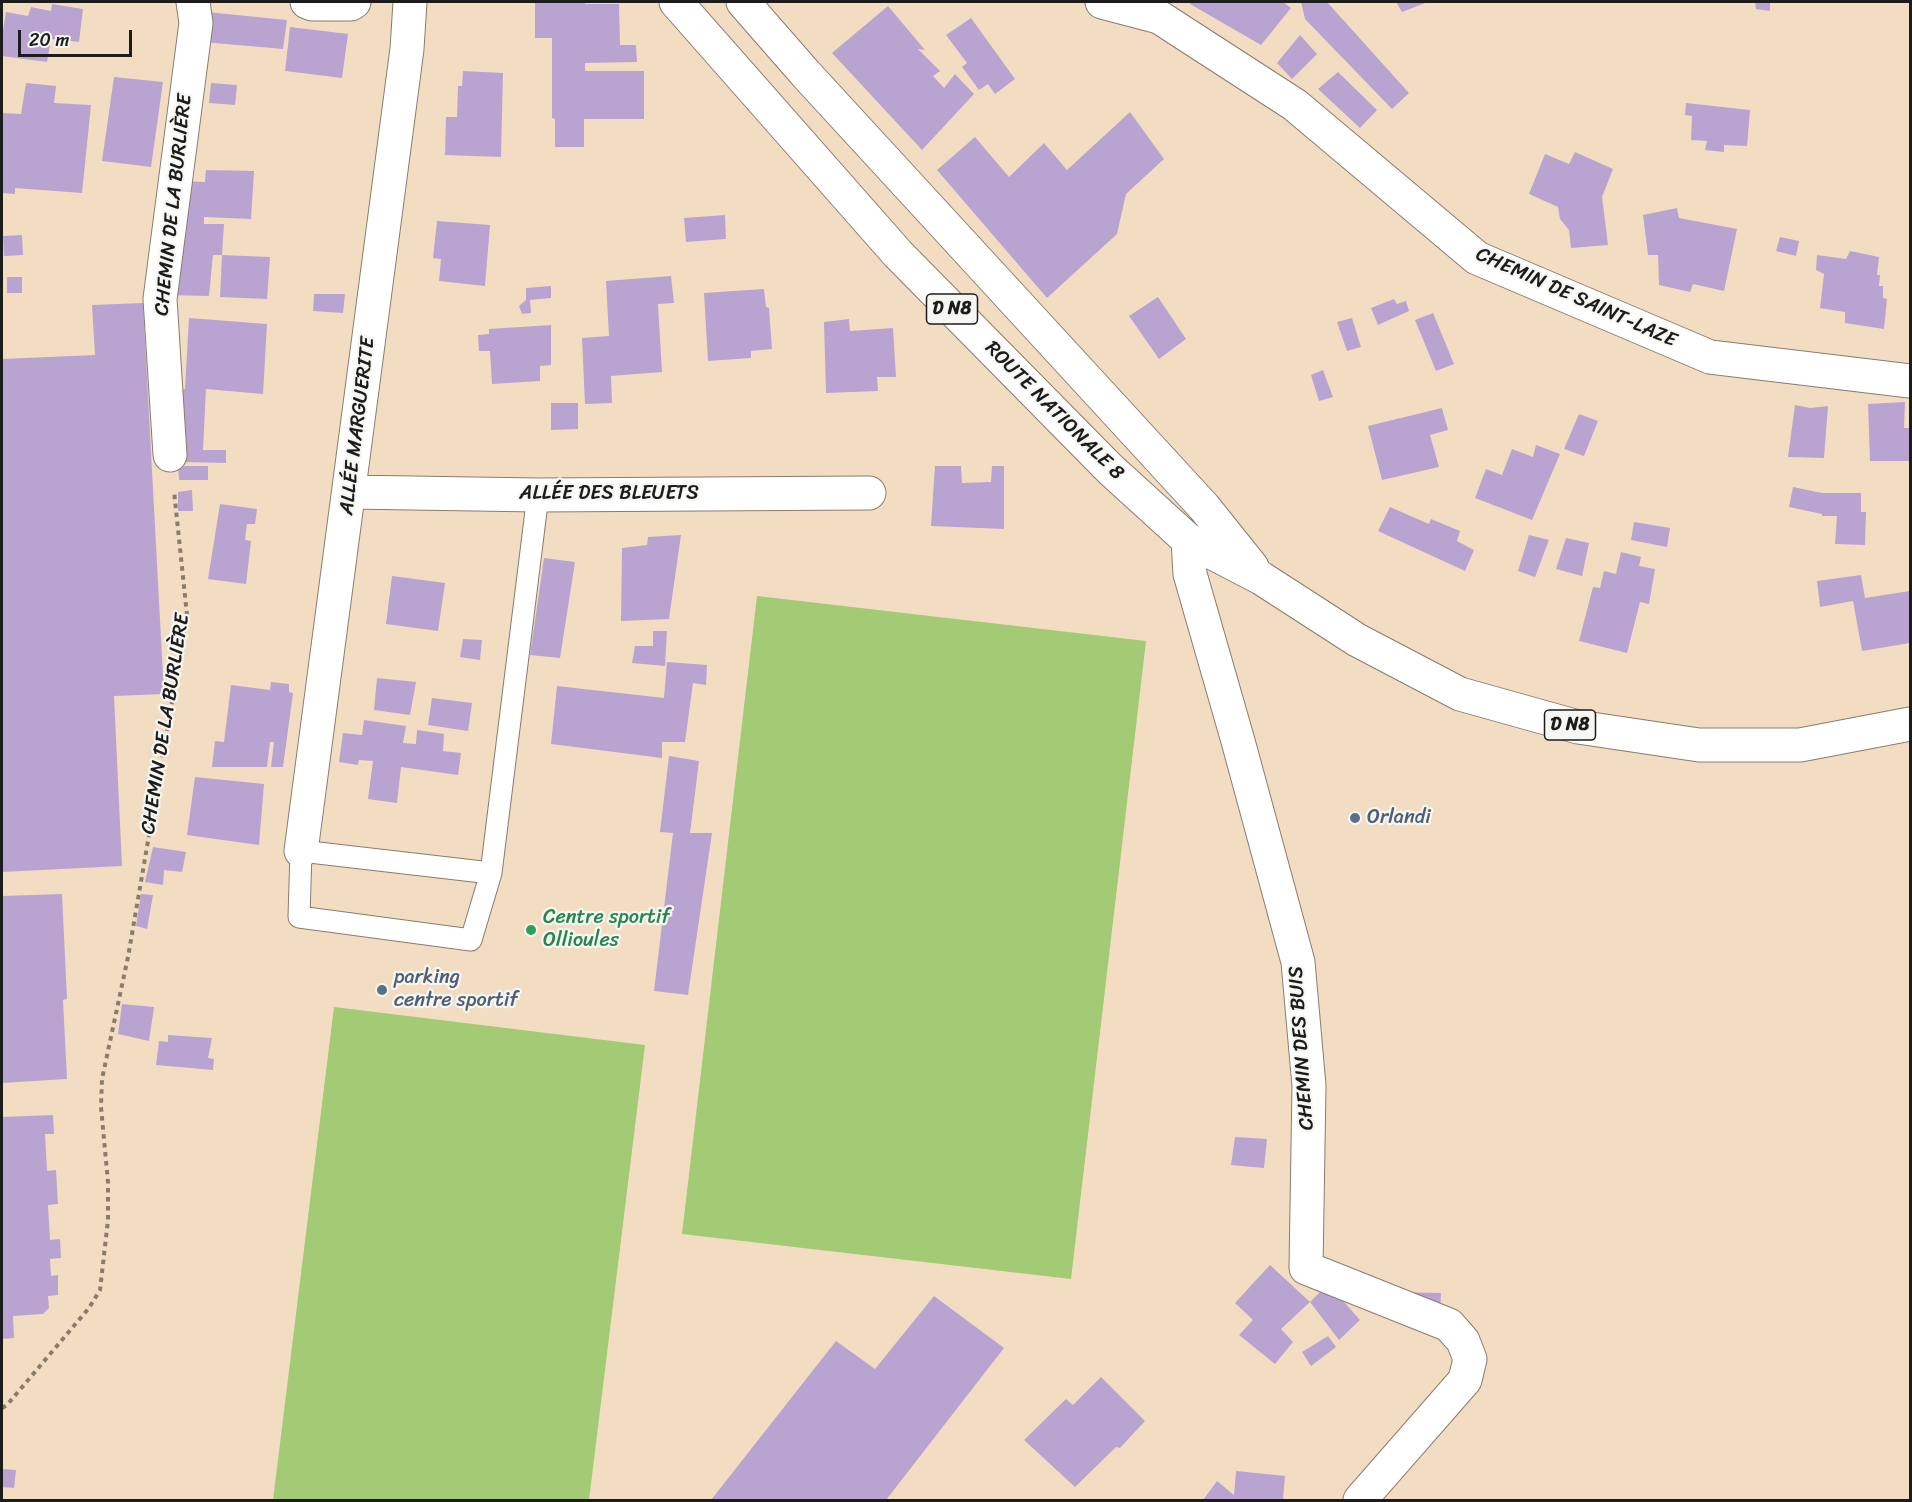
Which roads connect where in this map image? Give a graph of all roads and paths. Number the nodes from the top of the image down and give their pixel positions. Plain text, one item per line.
1 (193, 2) edge
2 (307, 2) edge
3 (354, 2) edge
4 (410, 2) edge
5 (676, 2) edge
6 (743, 2) edge
7 (1102, 2) edge
8 (1911, 381) edge
9 (170, 455) joint
10 (349, 492) junction
11 (869, 493) dead end
12 (538, 495) junction
13 (1188, 540) junction
14 (1261, 578) junction
15 (1911, 724) edge
16 (301, 850) junction
17 (491, 873) junction
18 (2, 1408) edge
19 (1359, 1500) edge

1 - 9 street, CHEMIN DE LA BURLIÈRE
2 - 3 street
4 - 10 street, ALLÉE MARGUERITE
5 - 13 street, ROUTE NATIONALE 8 / D N8
6 - 14 street, ROUTE NATIONALE 8 / D N8
7 - 8 street, CHEMIN DE SAINT-LAZE
9 - 18 path, CHEMIN DE LA BURLIÈRE
10 - 12 street, ALLÉE DES BLEUETS
10 - 16 street, ALLÉE MARGUERITE
11 - 12 street, ALLÉE DES BLEUETS
12 - 17 lane
13 - 14 street, ROUTE NATIONALE 8 / D N8
13 - 19 street, CHEMIN DES BUIS
14 - 15 street, ROUTE NATIONALE 8 / D N8
16 - 17 lane
16 - 17 lane

